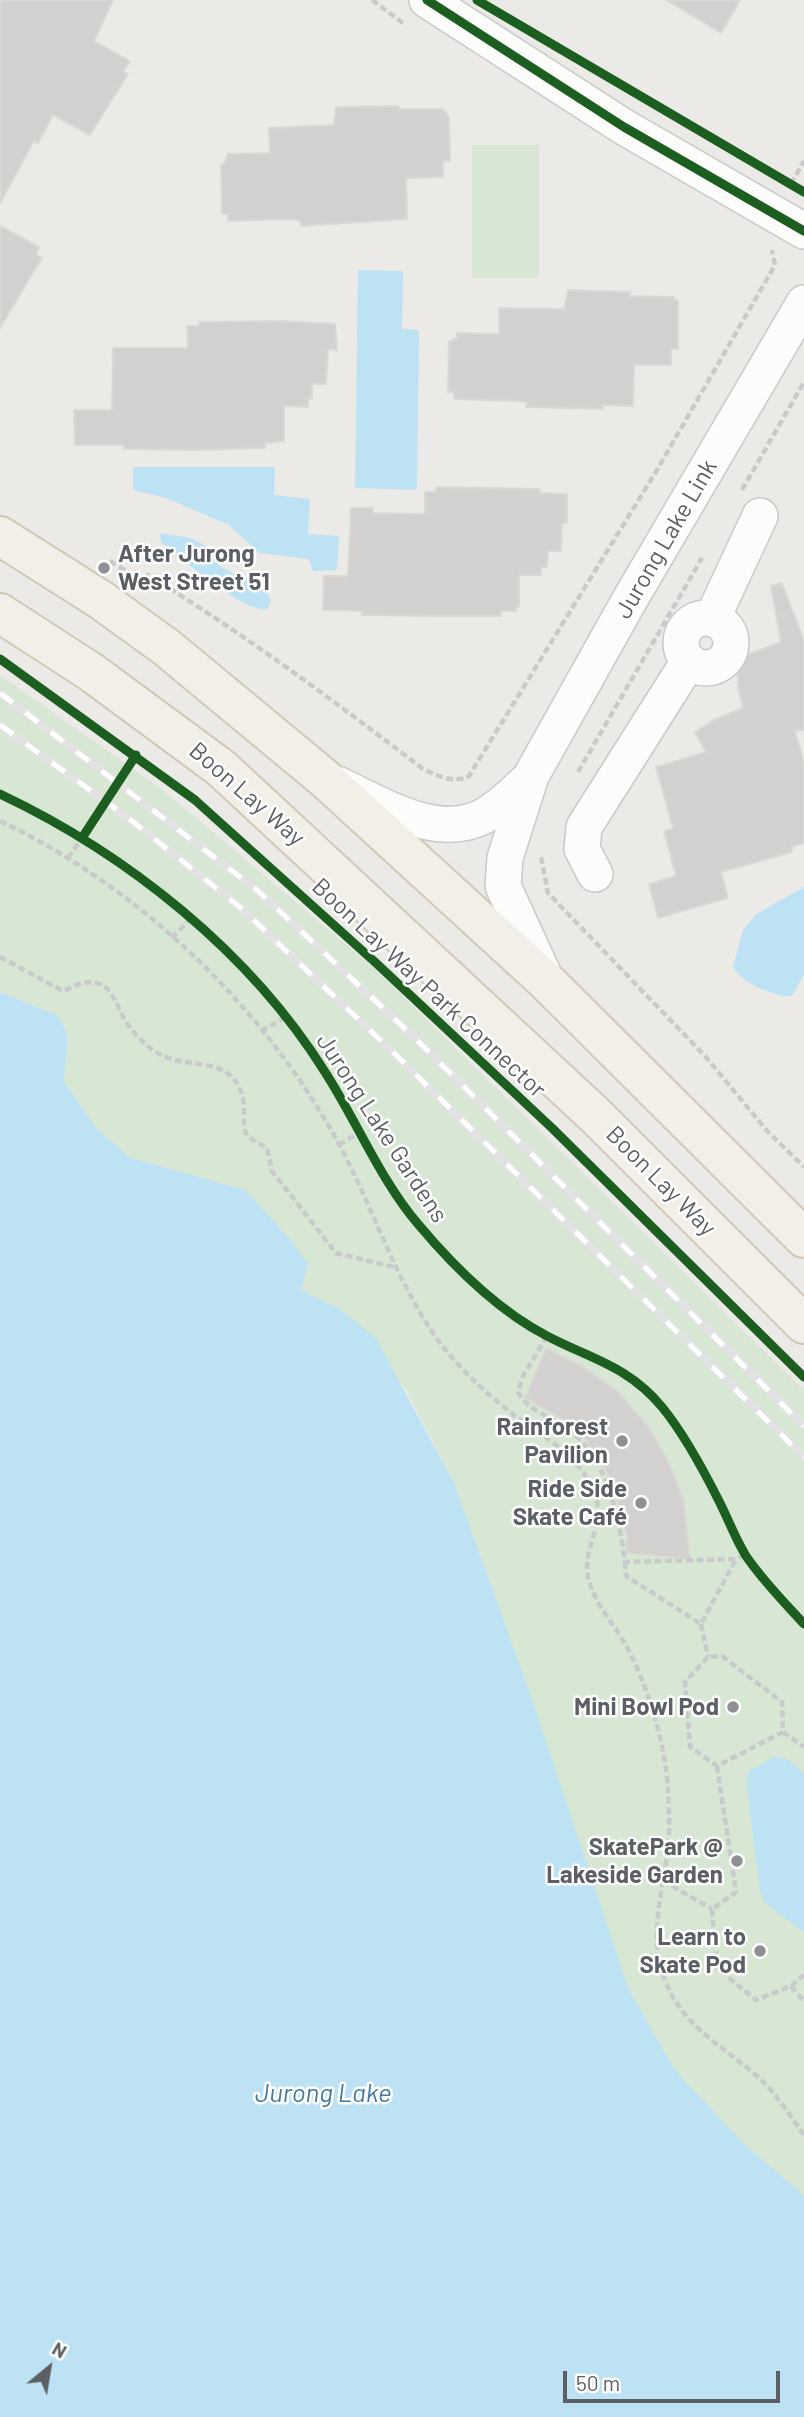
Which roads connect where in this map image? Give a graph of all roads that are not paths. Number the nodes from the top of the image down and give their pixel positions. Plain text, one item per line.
1 (420, 15) edge
2 (804, 231) edge
3 (804, 303) edge
4 (804, 331) edge
5 (774, 353) junction
6 (750, 504) road end
7 (0, 536) edge
8 (0, 613) edge
9 (531, 776) junction
10 (324, 778) junction
11 (595, 874) dead end
12 (548, 983) junction
13 (804, 1238) edge
14 (804, 1324) edge

1 - 2 street
3 - 5 street, Jurong Lake Link
4 - 5 street
5 - 9 street, Jurong Lake Link
6 - 11 street
7 - 10 main road
8 - 14 main road, Boon Lay Way
9 - 10 street, Jurong Lake Link
9 - 12 street, Jurong Lake Link
10 - 12 main road
12 - 13 main road

